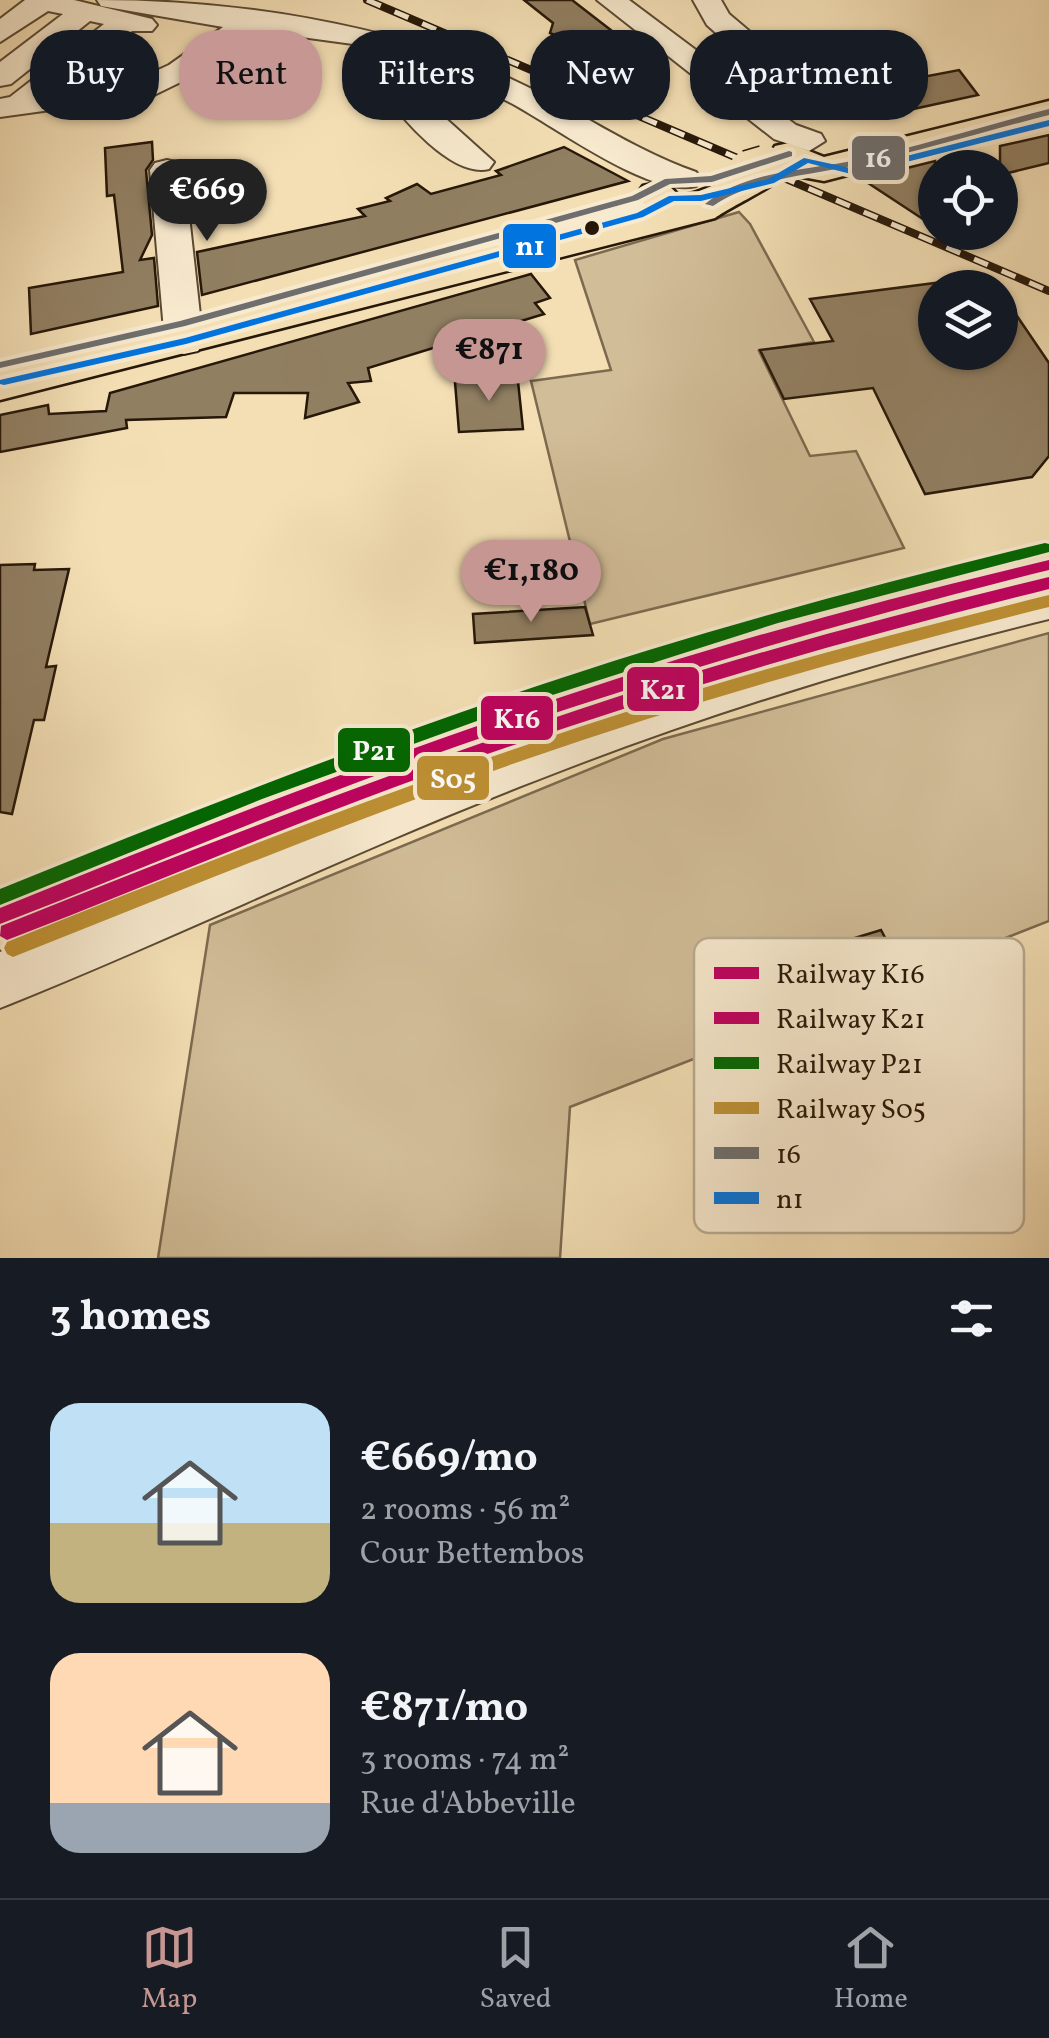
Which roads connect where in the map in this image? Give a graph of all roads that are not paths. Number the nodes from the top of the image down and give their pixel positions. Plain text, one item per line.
1 (611, 0) edge
2 (707, 0) edge
3 (41, 1) edge
4 (108, 11) edge
5 (246, 24) junction
6 (238, 30) edge
7 (730, 30) edge
8 (169, 32) junction
9 (0, 34) edge
10 (179, 34) edge
11 (342, 35) edge
12 (159, 40) edge
13 (0, 76) edge
14 (510, 91) edge
15 (1049, 97) edge
16 (9, 107) edge
17 (1049, 108) edge
18 (428, 120) edge
19 (795, 157) junction
20 (478, 162) dead end
21 (167, 170) dead end
22 (676, 189) junction
23 (182, 333) junction
24 (0, 365) edge
25 (0, 376) edge
26 (0, 385) edge
27 (1049, 601) edge
28 (0, 980) edge

1 - 19 street
2 - 7 street
3 - 4 street
3 - 9 street
4 - 5 street
4 - 8 street
4 - 13 street
4 - 16 street
5 - 6 street
5 - 11 street
8 - 10 street
8 - 12 street
14 - 22 street
15 - 19 main road
17 - 19 main road
18 - 20 street
19 - 22 main road
21 - 23 street
22 - 23 main road
23 - 24 main road
23 - 25 street
23 - 26 main road
27 - 28 street

